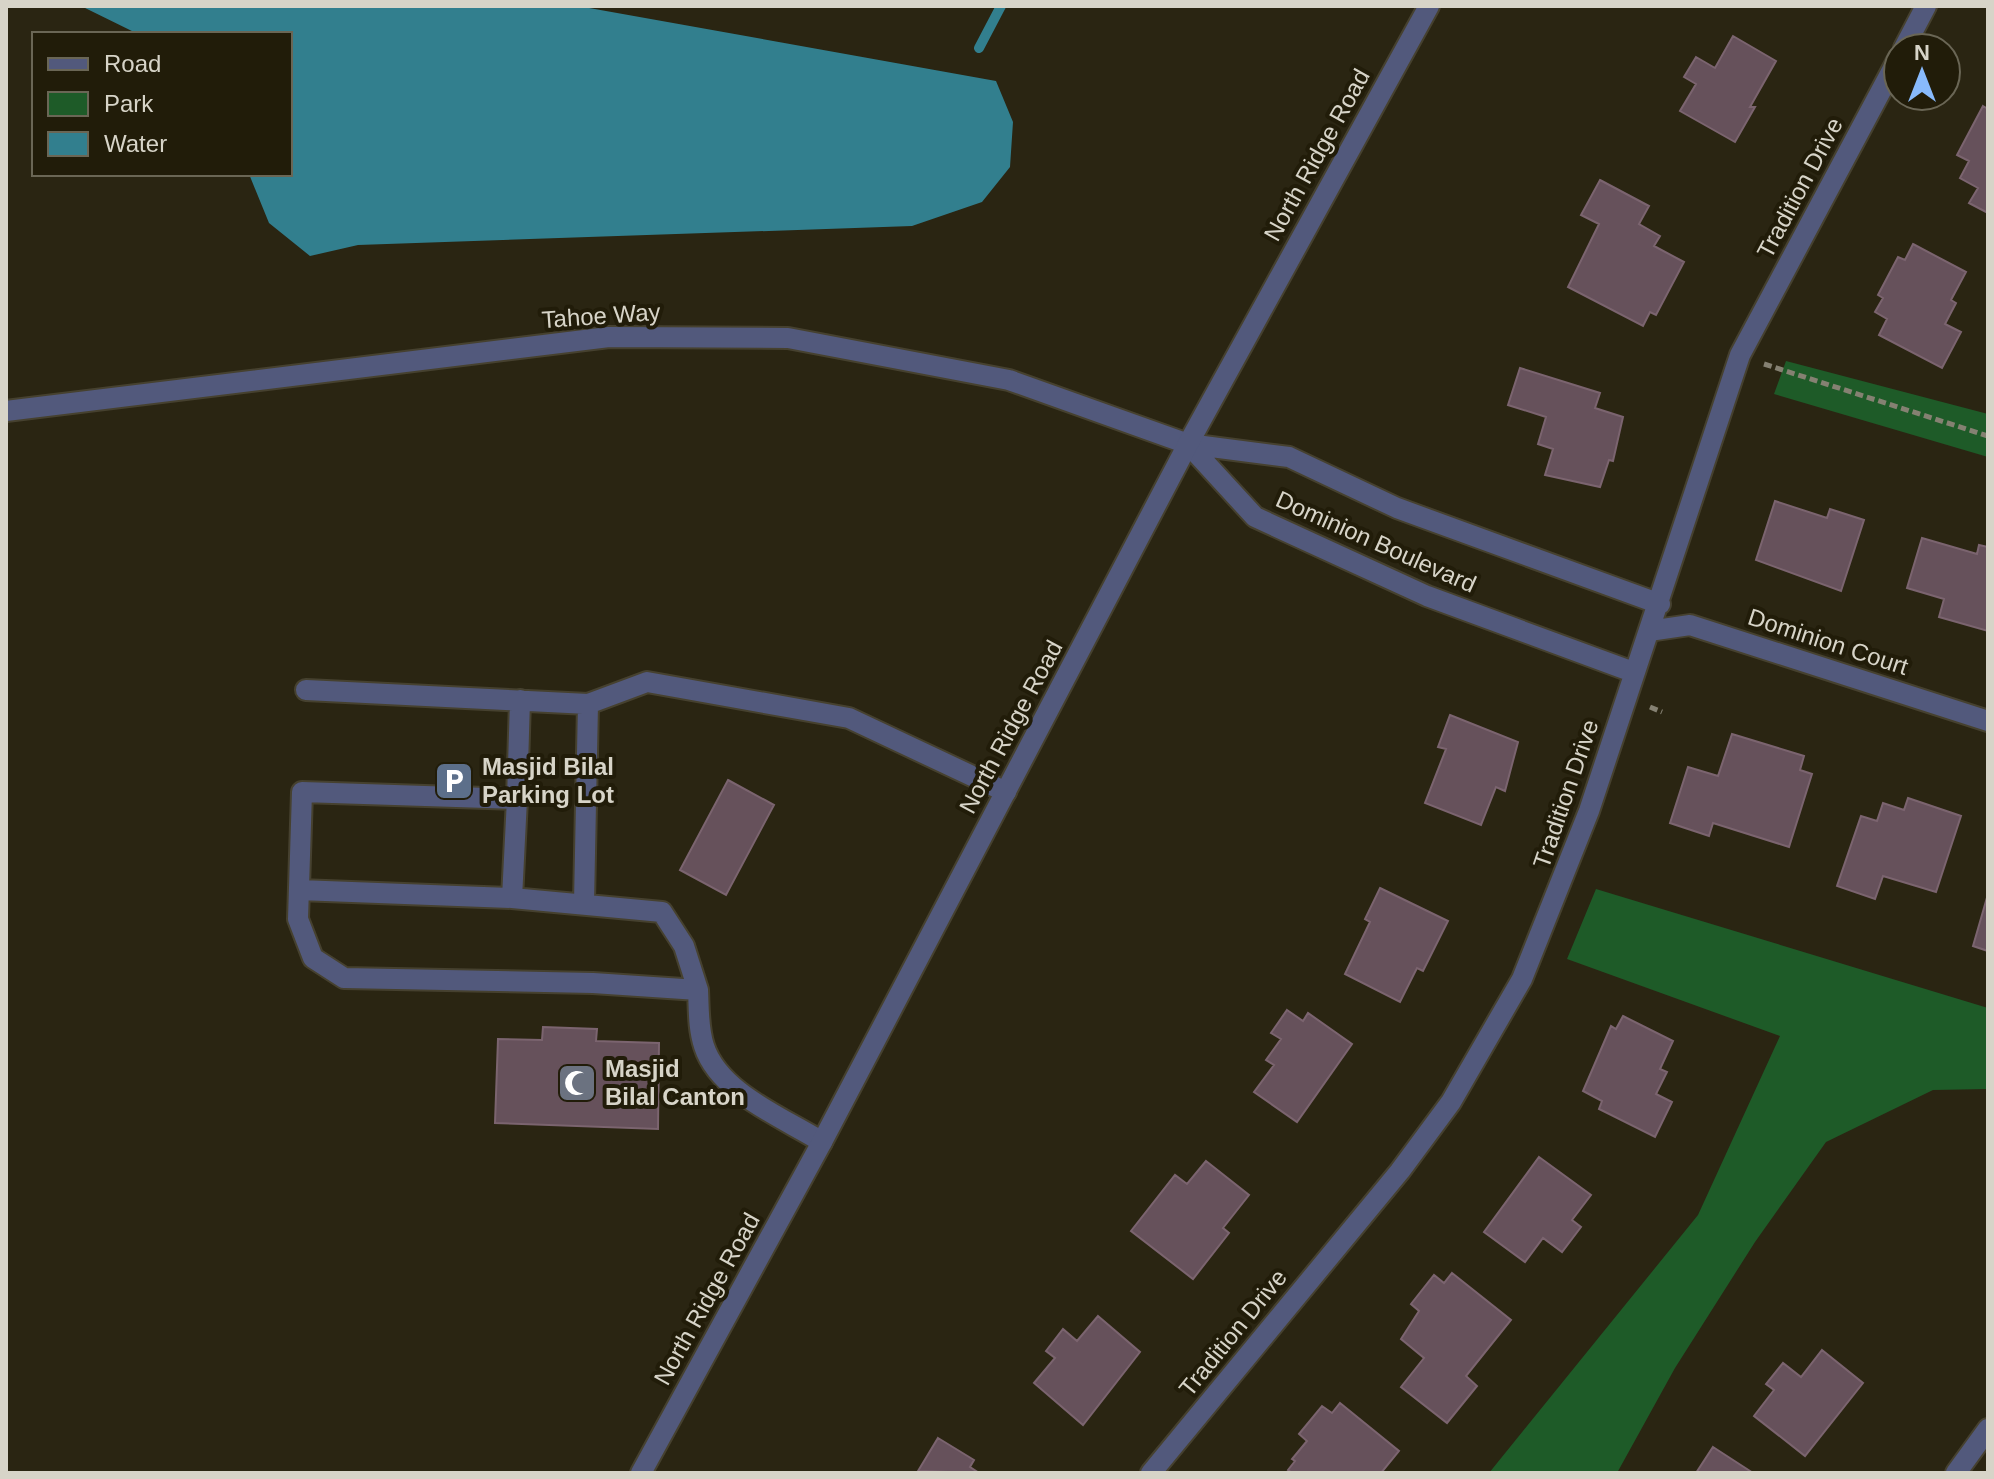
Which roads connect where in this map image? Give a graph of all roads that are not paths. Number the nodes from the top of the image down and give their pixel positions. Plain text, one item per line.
1 (1429, 6) edge
2 (1926, 6) edge
3 (1912, 32) edge
4 (1882, 89) edge
5 (6, 411) edge
6 (1188, 444) junction
7 (1660, 604) junction
8 (1649, 631) junction
9 (1633, 672) junction
10 (306, 690) dead end
11 (520, 700) junction
12 (588, 704) junction
13 (1988, 721) edge
14 (1006, 792) junction
15 (517, 799) junction
16 (299, 890) junction
17 (512, 898) junction
18 (584, 903) junction
19 (698, 990) junction
20 (822, 1142) junction
21 (1988, 1429) edge
22 (641, 1473) edge
23 (1151, 1473) edge
24 (1956, 1473) edge

1 - 6 street, North Ridge Road
2 - 3 street
4 - 7 street, Tradition Drive
5 - 6 street, Tahoe Way
6 - 7 street, Dominion Boulevard
6 - 9 street, Dominion Boulevard
6 - 14 street, North Ridge Road
7 - 8 street, Tradition Drive
8 - 9 street, Tradition Drive
8 - 13 street, Dominion Court
9 - 23 street, Tradition Drive
10 - 11 street
11 - 12 street
11 - 15 street
12 - 14 street
12 - 18 street
14 - 20 street, North Ridge Road
15 - 16 street
15 - 17 street
16 - 17 street
16 - 19 street
17 - 18 street
18 - 19 street
19 - 20 street
20 - 22 street, North Ridge Road
21 - 24 street

